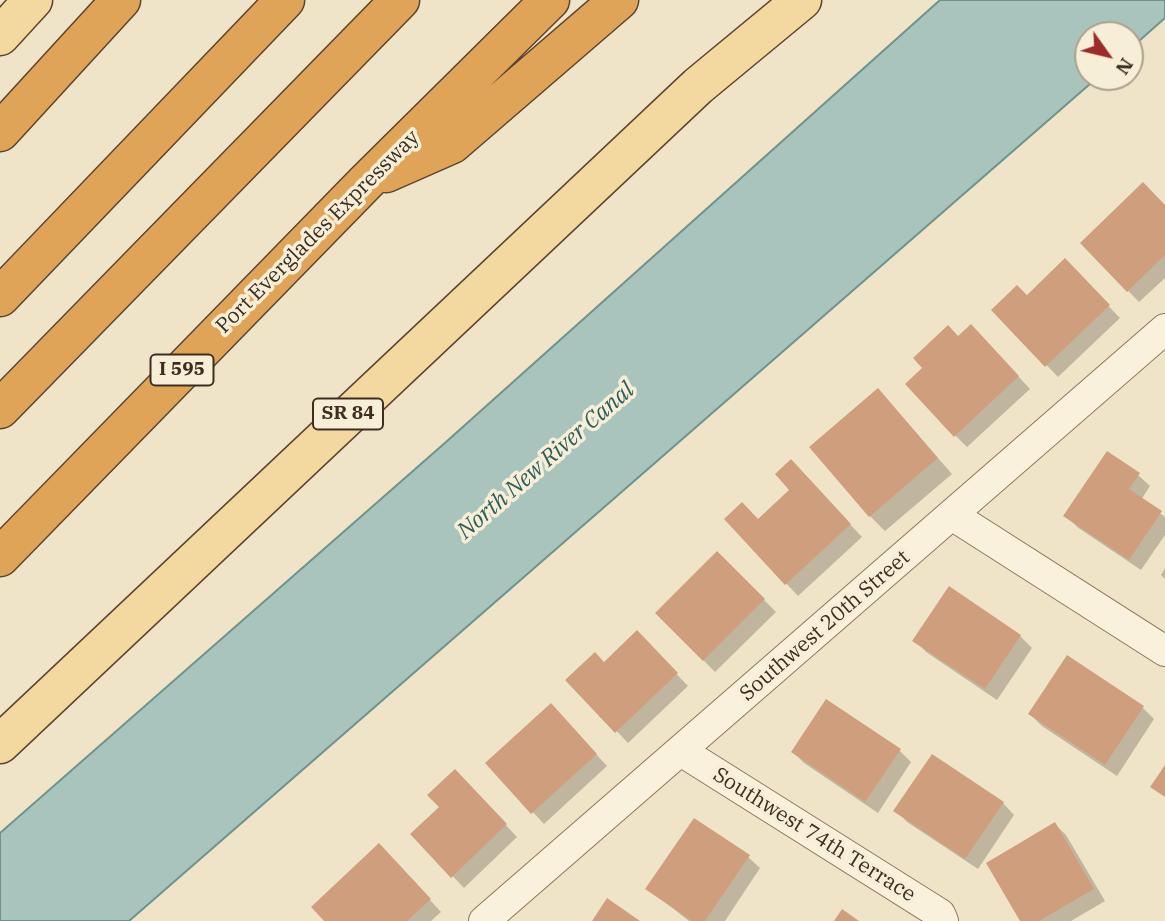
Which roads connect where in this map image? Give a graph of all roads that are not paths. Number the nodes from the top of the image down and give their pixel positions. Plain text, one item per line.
1 (33, 0) edge
2 (121, 0) edge
3 (285, 0) edge
4 (400, 0) edge
5 (550, 0) edge
6 (619, 0) edge
7 (802, 0) edge
8 (0, 36) edge
9 (0, 132) edge
10 (365, 183) junction
11 (92, 201) junction
12 (0, 282) edge
13 (0, 297) edge
14 (1165, 330) edge
15 (0, 409) edge
16 (952, 515) junction
17 (0, 557) edge
18 (1165, 651) edge
19 (0, 744) edge
20 (681, 751) junction
21 (484, 921) edge
22 (943, 921) edge

1 - 8 main road
2 - 9 highway
3 - 11 highway
4 - 15 highway
5 - 10 highway, Port Everglades Expressway / I 595
6 - 10 highway
7 - 19 main road, SR 84
10 - 17 highway, Port Everglades Expressway / I 595
11 - 12 highway
11 - 13 highway
14 - 16 street, Southwest 20th Street
16 - 18 street
16 - 20 street, Southwest 20th Street
20 - 21 street, Southwest 20th Street
20 - 22 street, Southwest 74th Terrace

